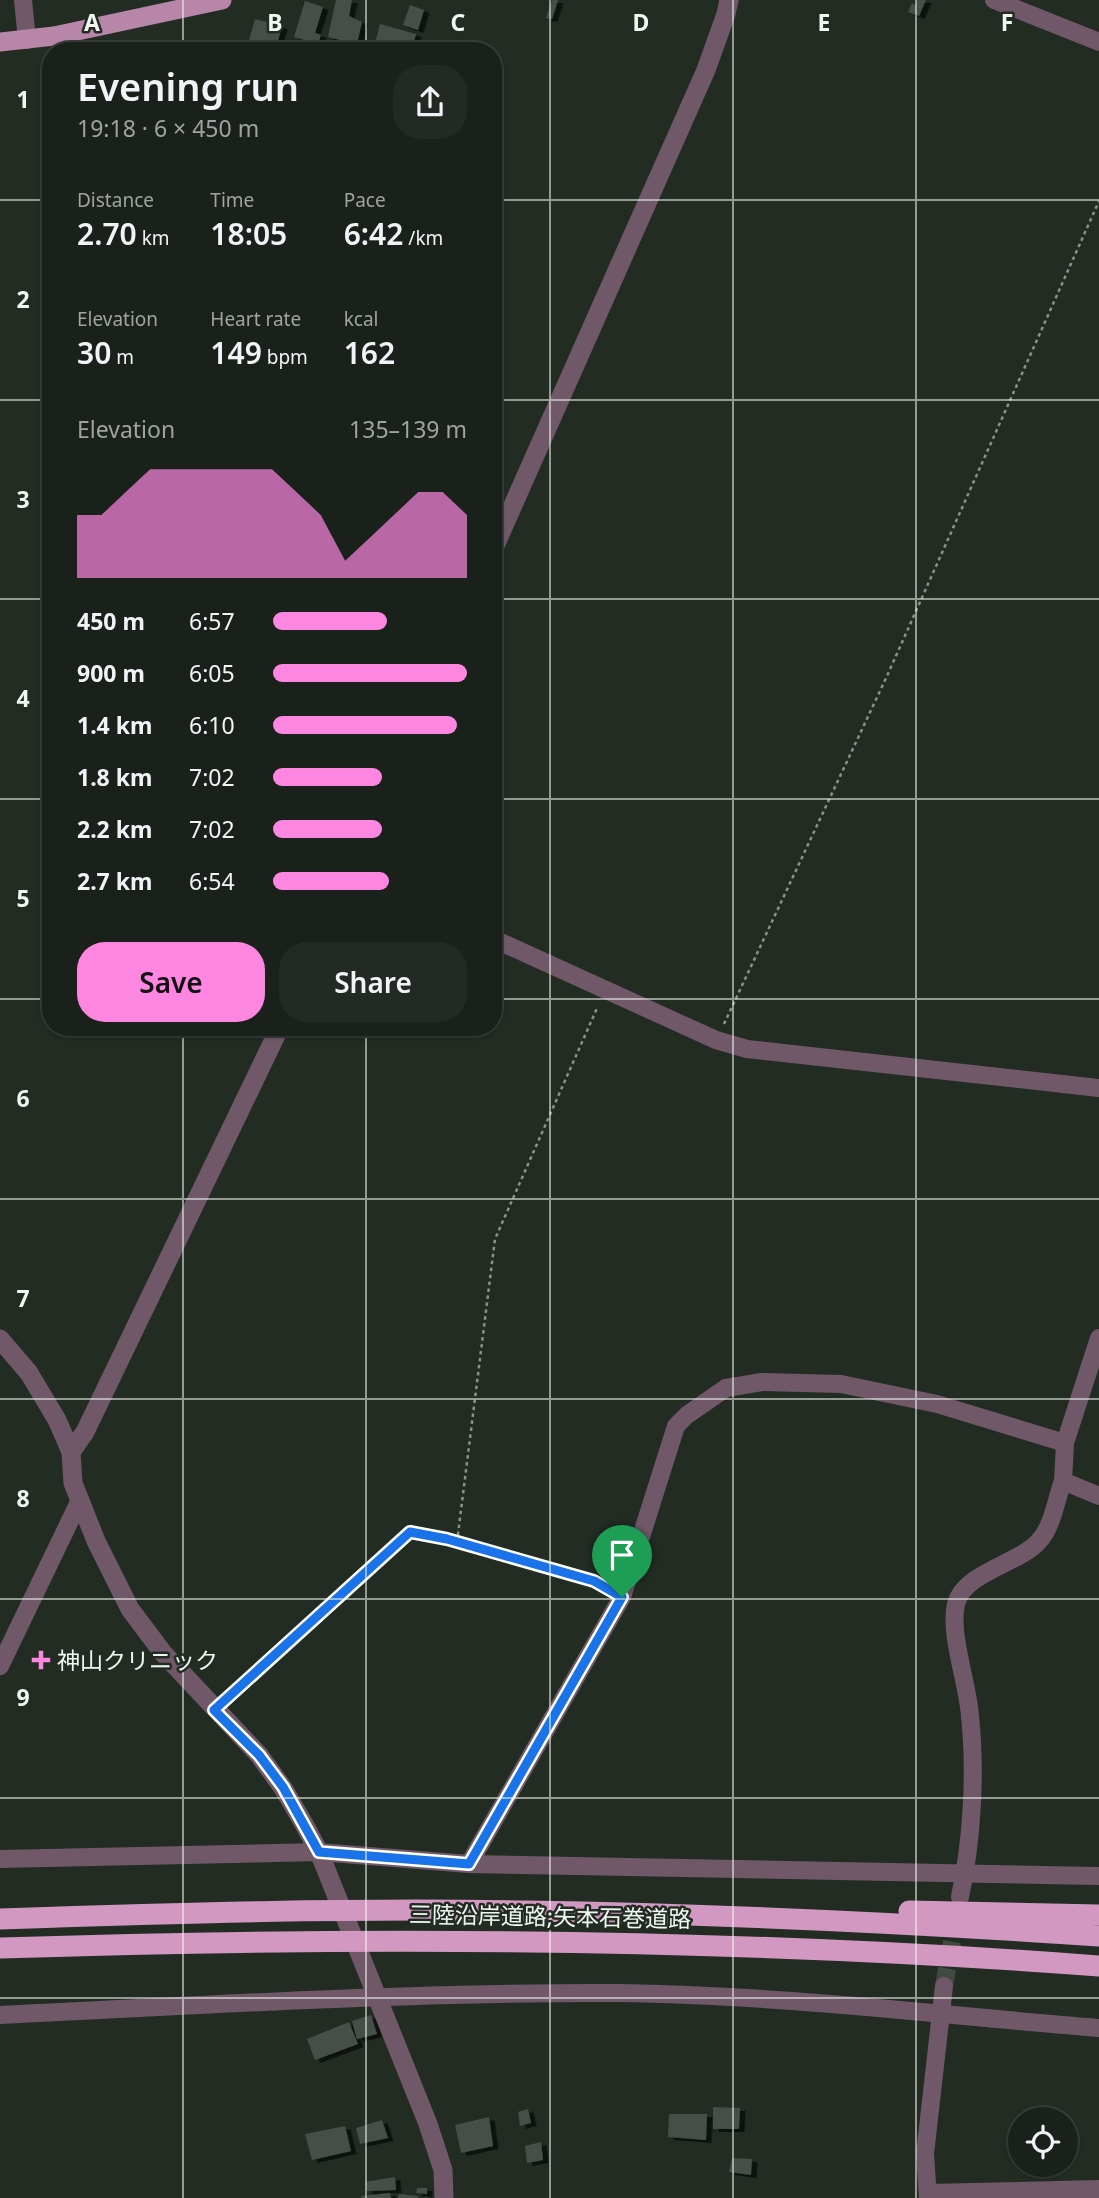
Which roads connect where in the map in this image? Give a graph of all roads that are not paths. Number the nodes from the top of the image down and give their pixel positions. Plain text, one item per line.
1 (23, 0) edge
2 (222, 0) edge
3 (729, 0) edge
4 (994, 0) edge
5 (27, 40) junction
6 (0, 42) edge
7 (1099, 42) edge
8 (502, 530) edge
9 (502, 943) edge
10 (276, 1036) edge
11 (1099, 1088) edge
12 (1099, 1338) edge
13 (0, 1339) edge
14 (1065, 1443) junction
15 (71, 1452) junction
16 (1063, 1481) junction
17 (1099, 1496) edge
18 (80, 1500) junction
19 (0, 1666) edge
20 (319, 1852) junction
21 (0, 1859) edge
22 (469, 1864) junction
23 (965, 1873) junction
24 (1099, 1876) edge
25 (960, 1897) tunnel mouth
26 (1099, 1915) edge
27 (680, 1916) junction
28 (0, 1919) edge
29 (1099, 1936) edge
30 (0, 1948) edge
31 (1099, 1966) edge
32 (944, 1986) tunnel mouth
33 (377, 1997) junction
34 (0, 2015) edge
35 (941, 2015) junction
36 (1099, 2028) edge
37 (1099, 2189) edge
38 (928, 2195) edge
39 (444, 2198) edge

1 - 5 street
2 - 5 main road
3 - 8 street
4 - 7 street
5 - 6 main road
9 - 11 street
10 - 15 street
12 - 14 street
13 - 15 street
14 - 16 street
14 - 22 street
15 - 18 street
16 - 17 street
16 - 23 street
18 - 19 street
18 - 20 street
20 - 21 street
20 - 22 street
20 - 33 street
22 - 23 street
23 - 24 street
23 - 25 street
26 - 27 highway
27 - 28 highway, 三陸沿岸道路;矢本石巻道路
27 - 29 highway, 三陸沿岸道路;矢本石巻道路
30 - 31 highway, 三陸沿岸道路;矢本石巻道路
32 - 35 street
33 - 34 street
33 - 35 street
33 - 39 street
35 - 36 street
35 - 38 street
37 - 38 street

